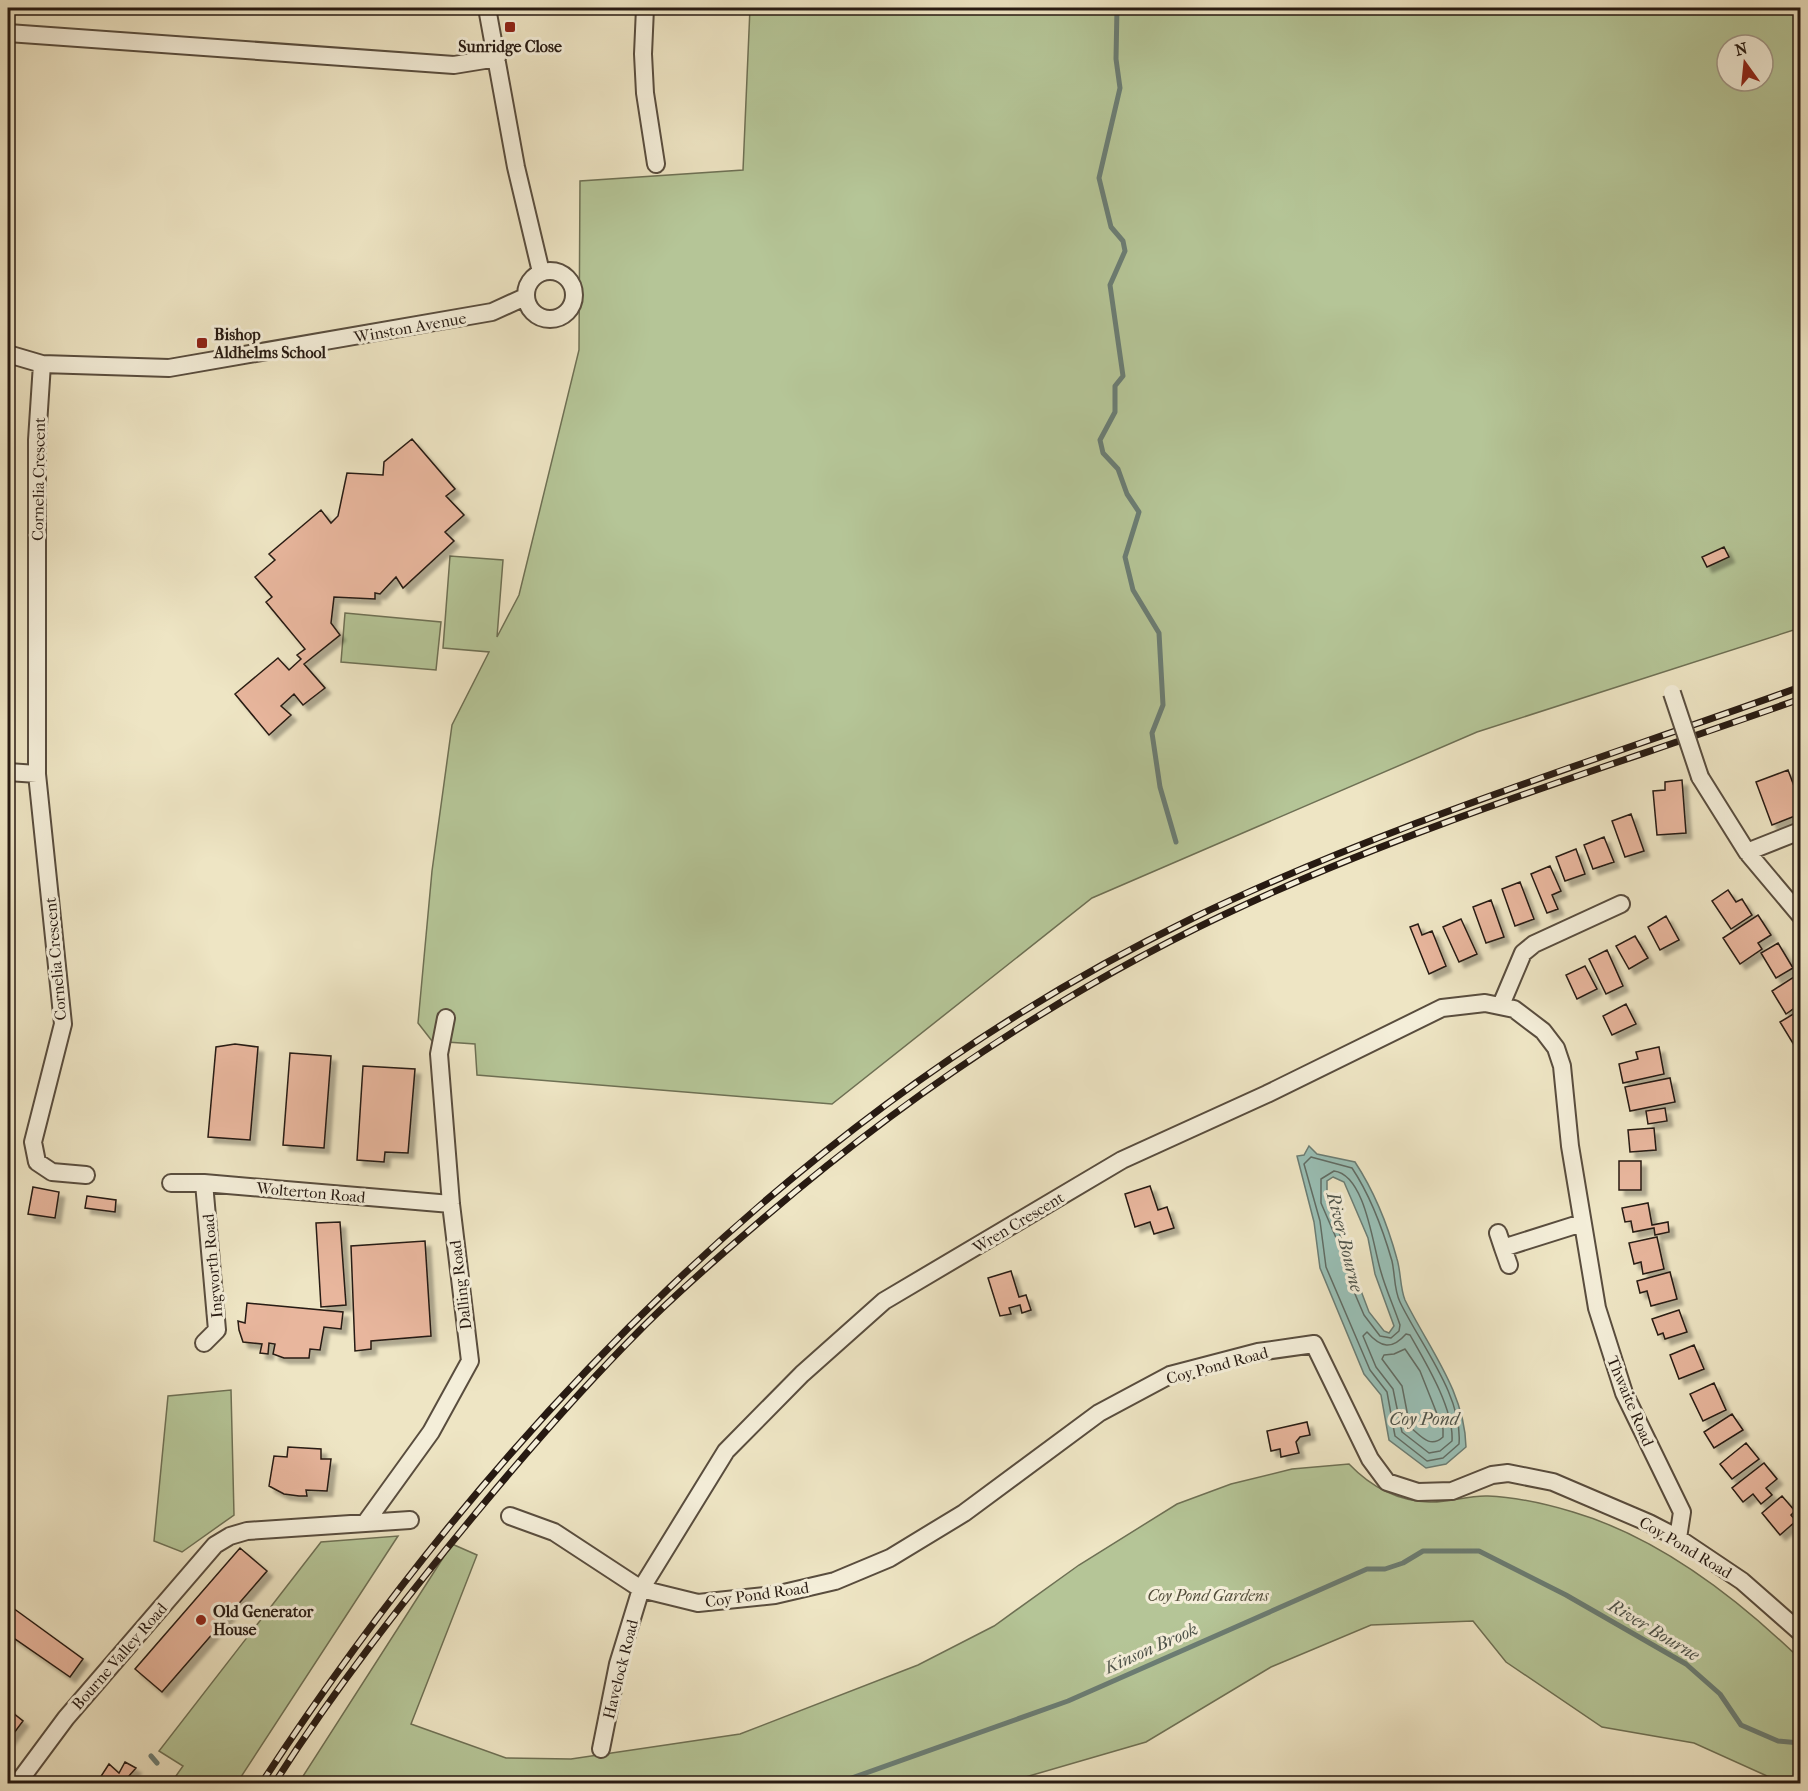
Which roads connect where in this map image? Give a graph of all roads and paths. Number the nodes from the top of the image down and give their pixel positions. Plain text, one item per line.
1 (487, 8) edge
2 (645, 8) edge
3 (8, 33) edge
4 (497, 58) junction
5 (656, 164) dead end
6 (541, 272) junction
7 (525, 297) junction
8 (8, 354) edge
9 (42, 364) junction
10 (1671, 693) dead end
11 (8, 772) edge
12 (37, 774) junction
13 (1800, 831) edge
14 (1747, 852) junction
15 (1621, 904) dead end
16 (1800, 915) edge
17 (1501, 1005) junction
18 (446, 1018) dead end
19 (86, 1175) dead end
20 (171, 1183) dead end
21 (204, 1183) junction
22 (451, 1204) junction
23 (1582, 1223) junction
24 (1509, 1265) dead end
25 (204, 1343) dead end
26 (510, 1516) dead end
27 (410, 1520) dead end
28 (366, 1522) junction
29 (1678, 1538) junction
30 (641, 1589) junction
31 (1800, 1632) edge
32 (601, 1749) dead end
33 (17, 1784) edge

1 - 4 street
2 - 5 street
3 - 4 street
4 - 6 street
6 - 7 street
6 - 7 street
7 - 9 street, Winston Avenue
8 - 9 street, Winston Avenue
9 - 12 street, Cornelia Crescent
10 - 14 street, bridge
11 - 12 street
12 - 19 street, Cornelia Crescent
13 - 14 street
14 - 16 street
15 - 17 street
17 - 23 street, Thwaite Road
17 - 30 street, Wren Crescent
18 - 22 street, Dalling Road
20 - 21 street, Wolterton Road
21 - 22 street, Wolterton Road
21 - 25 street, Ingworth Road
22 - 28 street, Dalling Road
23 - 24 street
23 - 29 street, Thwaite Road
26 - 30 street, Coy Pond Road
27 - 28 street
28 - 33 street, Bourne Valley Road
29 - 30 street, Coy Pond Road
29 - 31 street, Coy Pond Road
30 - 32 street, Havelock Road

